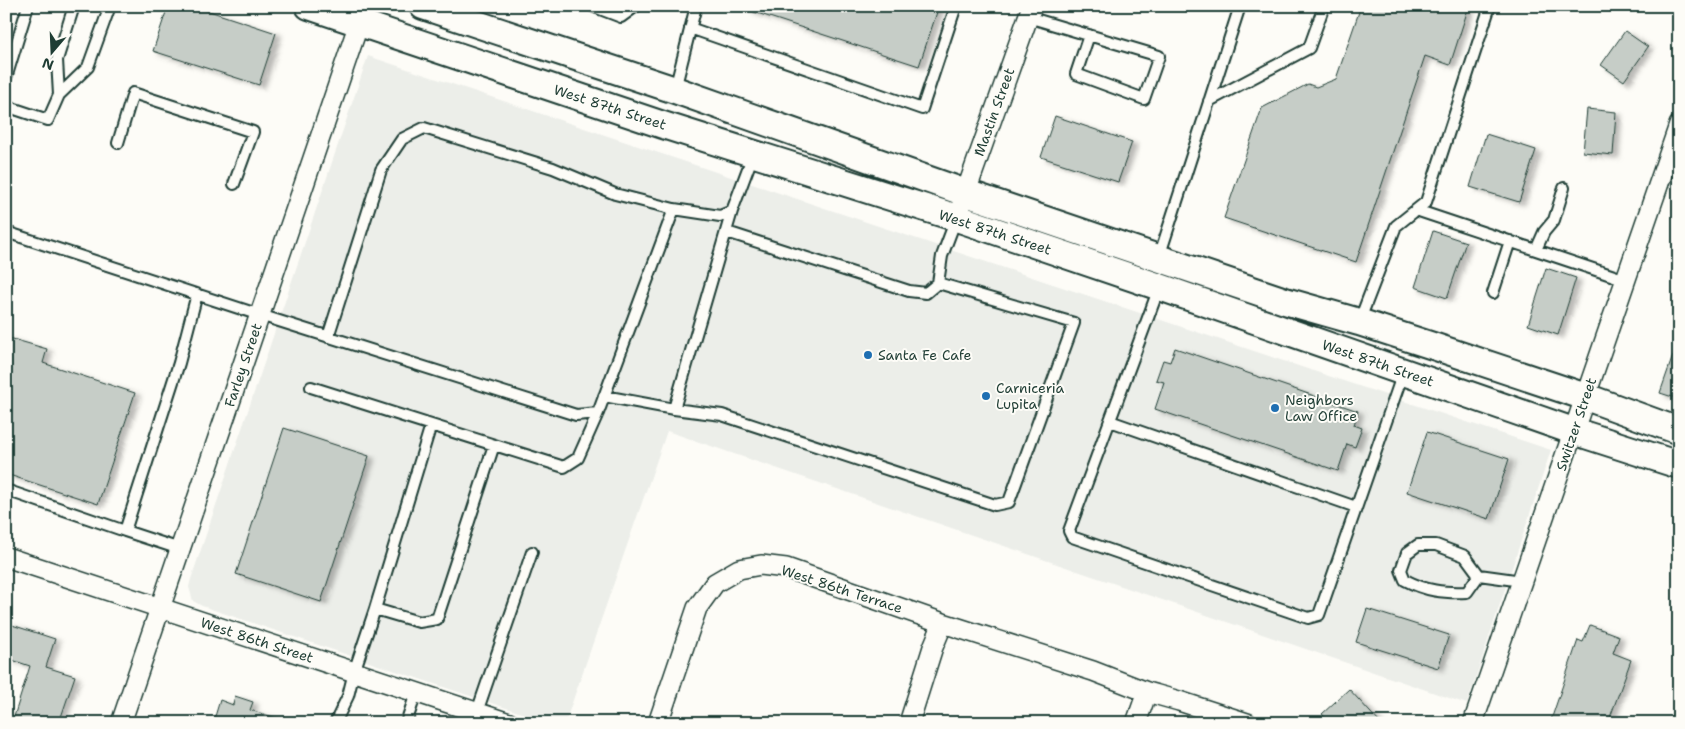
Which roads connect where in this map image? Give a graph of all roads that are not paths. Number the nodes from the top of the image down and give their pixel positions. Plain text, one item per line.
1 (28, 6) edge
2 (74, 6) edge
3 (110, 6) edge
4 (309, 6) edge
5 (423, 6) edge
6 (592, 6) edge
7 (636, 6) edge
8 (696, 6) edge
9 (956, 6) edge
10 (1240, 6) edge
11 (1324, 6) edge
12 (1490, 6) edge
13 (1030, 11) edge
14 (362, 15) edge
15 (690, 28) junction
16 (1089, 35) junction
17 (6, 78) edge
18 (674, 90) junction
19 (59, 95) junction
20 (1209, 101) junction
21 (6, 106) edge
22 (1679, 125) edge
23 (118, 143) dead end
24 (754, 154) junction
25 (234, 184) dead end
26 (1564, 188) dead end
27 (966, 193) junction
28 (674, 209) junction
29 (1416, 210) junction
30 (732, 212) junction
31 (957, 218) junction
32 (6, 232) edge
33 (727, 232) junction
34 (1510, 241) junction
35 (1536, 250) junction
36 (1163, 271) junction
37 (1626, 280) junction
38 (938, 283) junction
39 (1493, 293) dead end
40 (197, 294) junction
41 (260, 315) junction
42 (1359, 322) junction
43 (328, 337) junction
44 (1403, 372) junction
45 (311, 387) dead end
46 (604, 396) junction
47 (1586, 397) junction
48 (674, 409) junction
49 (598, 414) junction
50 (1110, 421) junction
51 (431, 425) junction
52 (1679, 431) edge
53 (1573, 432) junction
54 (494, 445) junction
55 (1679, 465) edge
56 (6, 490) edge
57 (1356, 507) junction
58 (125, 531) junction
59 (180, 549) junction
60 (532, 552) dead end
61 (6, 557) edge
62 (1479, 575) junction
63 (1522, 581) junction
64 (160, 608) junction
65 (375, 609) junction
66 (943, 622) junction
67 (354, 672) junction
68 (416, 692) junction
69 (1147, 692) junction
70 (477, 712) junction
71 (121, 723) edge
72 (336, 723) edge
73 (406, 723) edge
74 (509, 723) edge
75 (658, 723) edge
76 (909, 723) edge
77 (1136, 723) edge
78 (1247, 723) edge
79 (1473, 723) edge

1 - 17 lane
2 - 19 lane
3 - 19 lane
4 - 14 main road, West 87th Street
5 - 18 main road, West 87th Street
6 - 7 lane
8 - 15 lane
9 - 15 lane
10 - 20 lane
11 - 20 lane
12 - 29 lane
13 - 16 lane
13 - 27 street, Mastin Street
14 - 24 main road, West 87th Street
14 - 41 street, Farley Street
15 - 18 lane
16 - 16 lane
18 - 27 main road, West 87th Street
19 - 21 lane
20 - 36 lane
22 - 37 street, Switzer Street
23 - 25 lane
24 - 30 lane
24 - 31 main road, West 87th Street
26 - 35 lane
27 - 31 street, Mastin Street
27 - 36 main road, West 87th Street
28 - 30 lane
28 - 43 lane
28 - 46 lane
29 - 34 lane
29 - 42 lane
30 - 33 lane
31 - 36 main road, West 87th Street
31 - 38 lane
32 - 40 lane
33 - 38 lane
33 - 48 lane
34 - 35 lane
34 - 39 lane
35 - 37 lane
36 - 42 main road, West 87th Street
36 - 44 main road, West 87th Street
36 - 50 lane
37 - 47 street, Switzer Street
38 - 48 lane
40 - 41 lane
40 - 58 lane
41 - 43 lane
41 - 59 street, Farley Street
42 - 47 main road, West 87th Street
43 - 49 lane
44 - 53 main road, West 87th Street
44 - 57 lane
45 - 51 lane
46 - 48 lane
46 - 49 lane
47 - 52 main road, West 87th Street
47 - 53 street, Switzer Street
49 - 54 lane
50 - 57 lane
50 - 57 lane
51 - 54 lane
51 - 65 lane
53 - 55 main road, West 87th Street
53 - 63 street, Switzer Street
54 - 65 lane
56 - 58 lane
58 - 59 lane
59 - 64 street, Farley Street
60 - 70 lane
61 - 64 street, West 86th Street
62 - 62 lane
62 - 63 lane
63 - 79 street, Switzer Street
64 - 67 street, West 86th Street
64 - 71 street, Farley Street
65 - 67 lane
66 - 69 street, West 86th Terrace
66 - 75 street, West 86th Terrace
66 - 76 street
67 - 68 street, West 86th Street
67 - 72 lane
68 - 70 street, West 86th Street
68 - 73 lane
69 - 77 street
69 - 78 street, West 86th Terrace
70 - 74 street, West 86th Street

